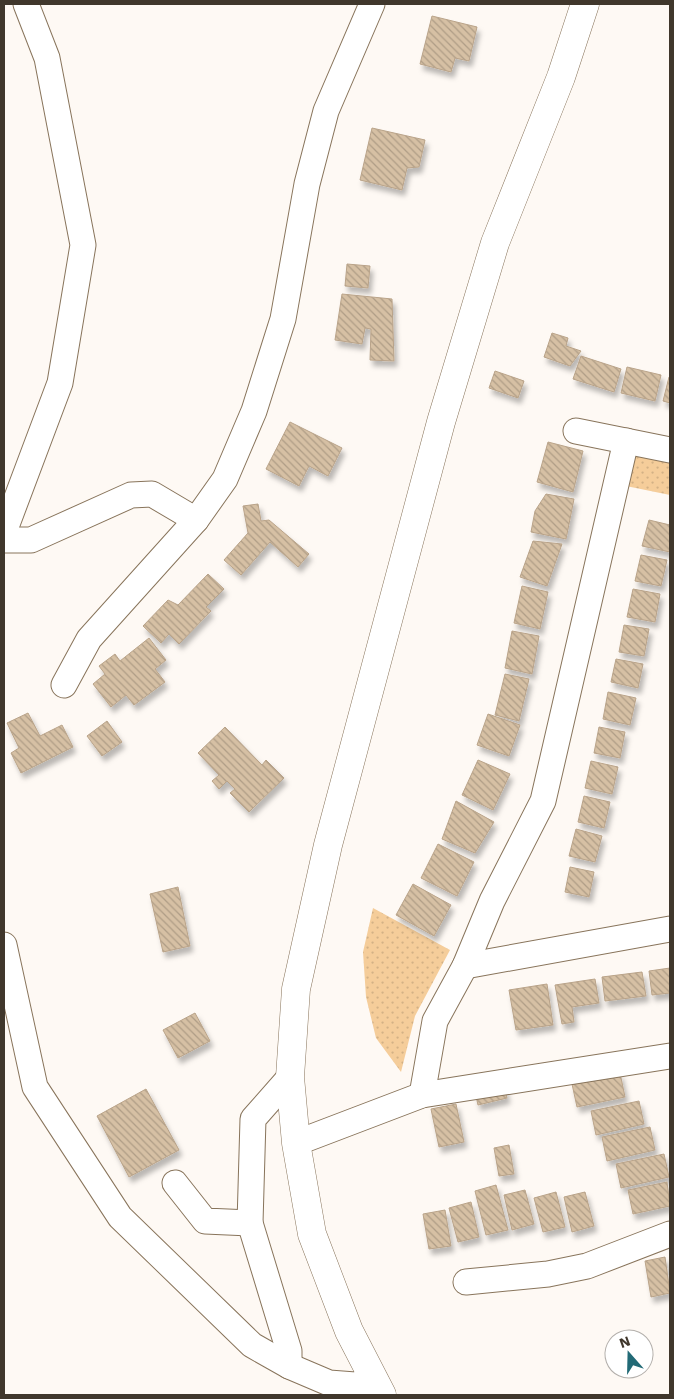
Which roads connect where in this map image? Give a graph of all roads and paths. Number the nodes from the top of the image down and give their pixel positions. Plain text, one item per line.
1 (26, 4) edge
2 (372, 4) edge
3 (585, 4) edge
4 (576, 431) dead end
5 (626, 441) junction
6 (670, 450) edge
7 (196, 520) junction
8 (4, 532) edge
9 (4, 540) edge
10 (64, 685) dead end
11 (670, 930) edge
12 (4, 945) edge
13 (465, 966) junction
14 (670, 1056) edge
15 (290, 1077) junction
16 (422, 1095) junction
17 (296, 1143) junction
18 (175, 1183) dead end
19 (250, 1223) junction
20 (670, 1234) edge
21 (466, 1282) dead end
22 (289, 1366) junction
23 (378, 1388) edge

1 - 8 street
2 - 7 street
3 - 15 main road
4 - 5 street
5 - 6 street
5 - 13 street
7 - 9 street
7 - 10 street
11 - 13 street
12 - 22 street
13 - 16 street
14 - 16 street
15 - 17 main road
15 - 19 street
16 - 17 street
17 - 23 main road
18 - 19 street
19 - 22 street
20 - 21 street
22 - 23 street

